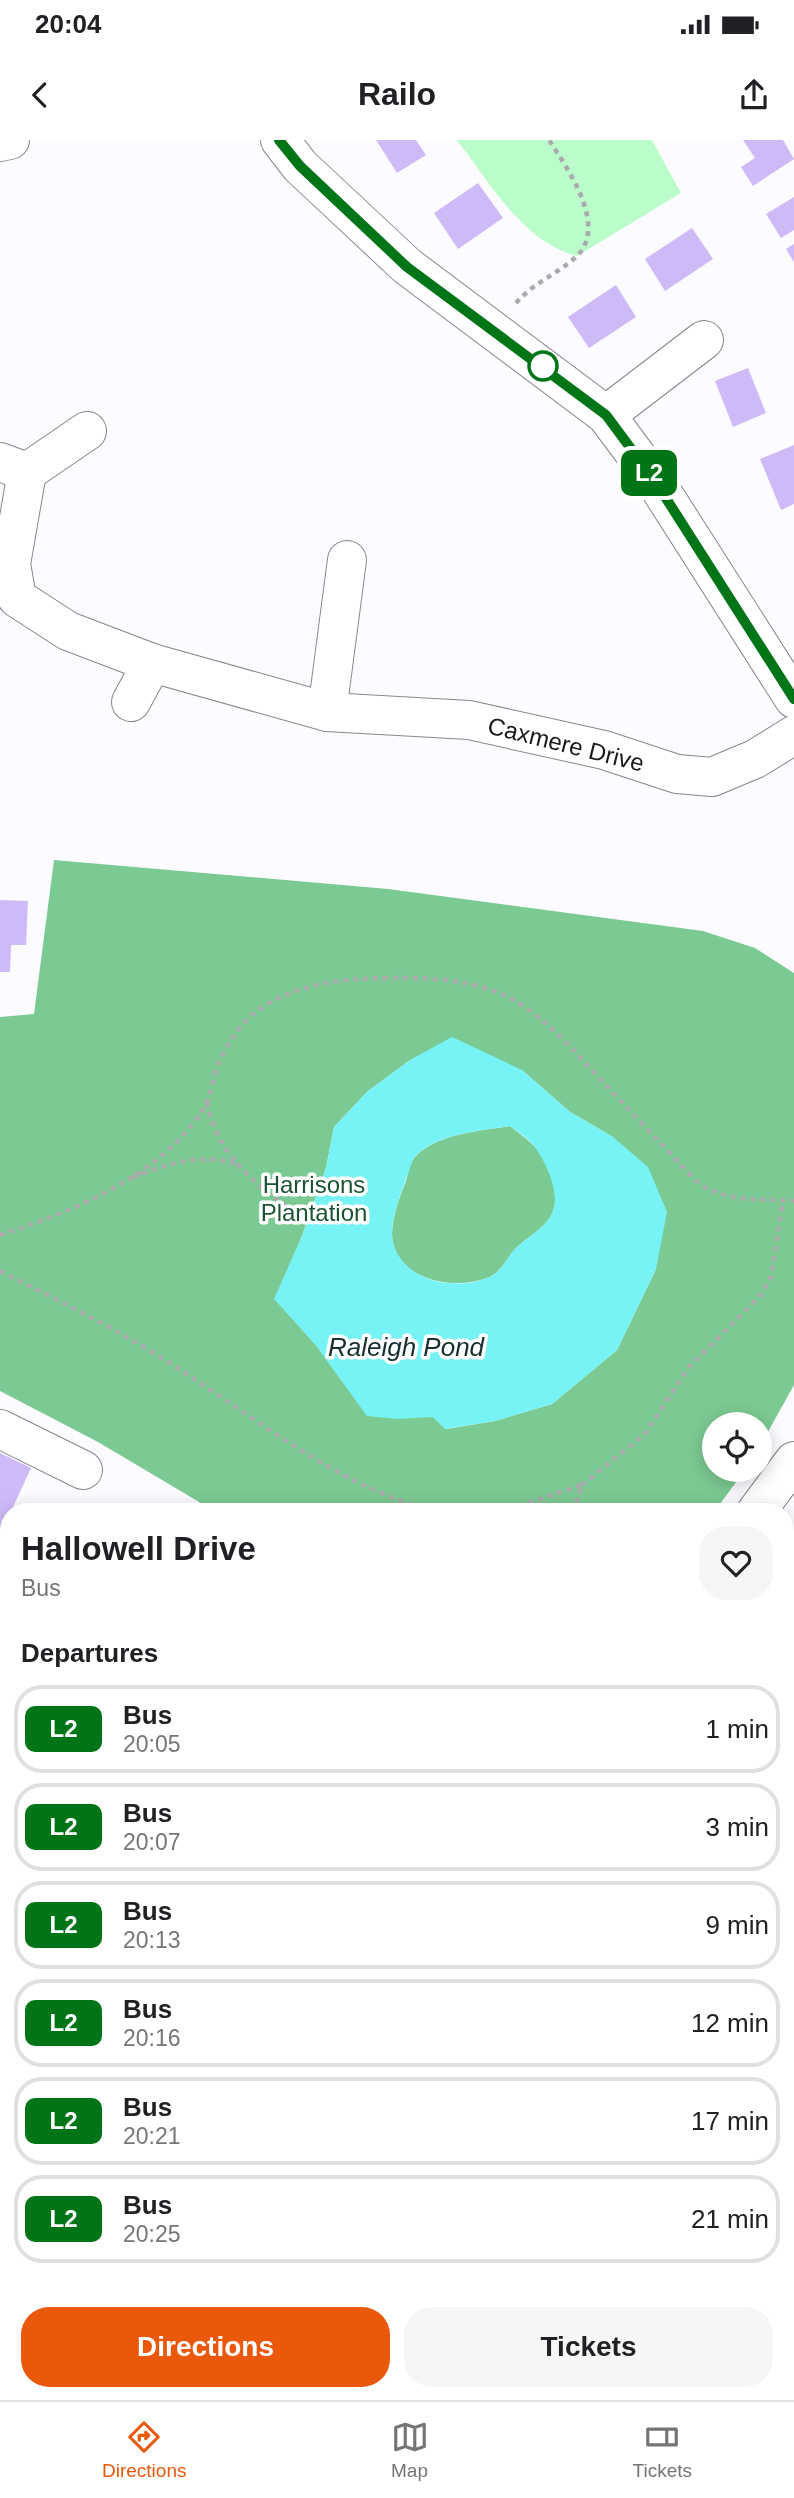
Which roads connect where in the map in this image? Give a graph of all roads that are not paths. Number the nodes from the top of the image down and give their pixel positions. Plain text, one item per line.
1 (10, 140) edge
2 (279, 140) edge
3 (0, 142) edge
4 (704, 340) dead end
5 (606, 415) junction
6 (87, 431) dead end
7 (13, 467) edge
8 (347, 560) dead end
9 (9, 603) edge
10 (152, 663) junction
11 (794, 699) edge
12 (131, 702) dead end
13 (327, 712) junction
14 (794, 735) edge
15 (0, 1429) edge
16 (794, 1461) edge
17 (83, 1470) dead end
18 (763, 1503) edge

1 - 3 street
2 - 5 street
4 - 5 street
5 - 11 street
6 - 7 street, Caxmere Drive
7 - 9 street, Caxmere Drive
8 - 13 street
9 - 10 street, Caxmere Drive
10 - 12 street
10 - 13 street, Caxmere Drive
13 - 14 street, Caxmere Drive
15 - 17 street
16 - 18 street

